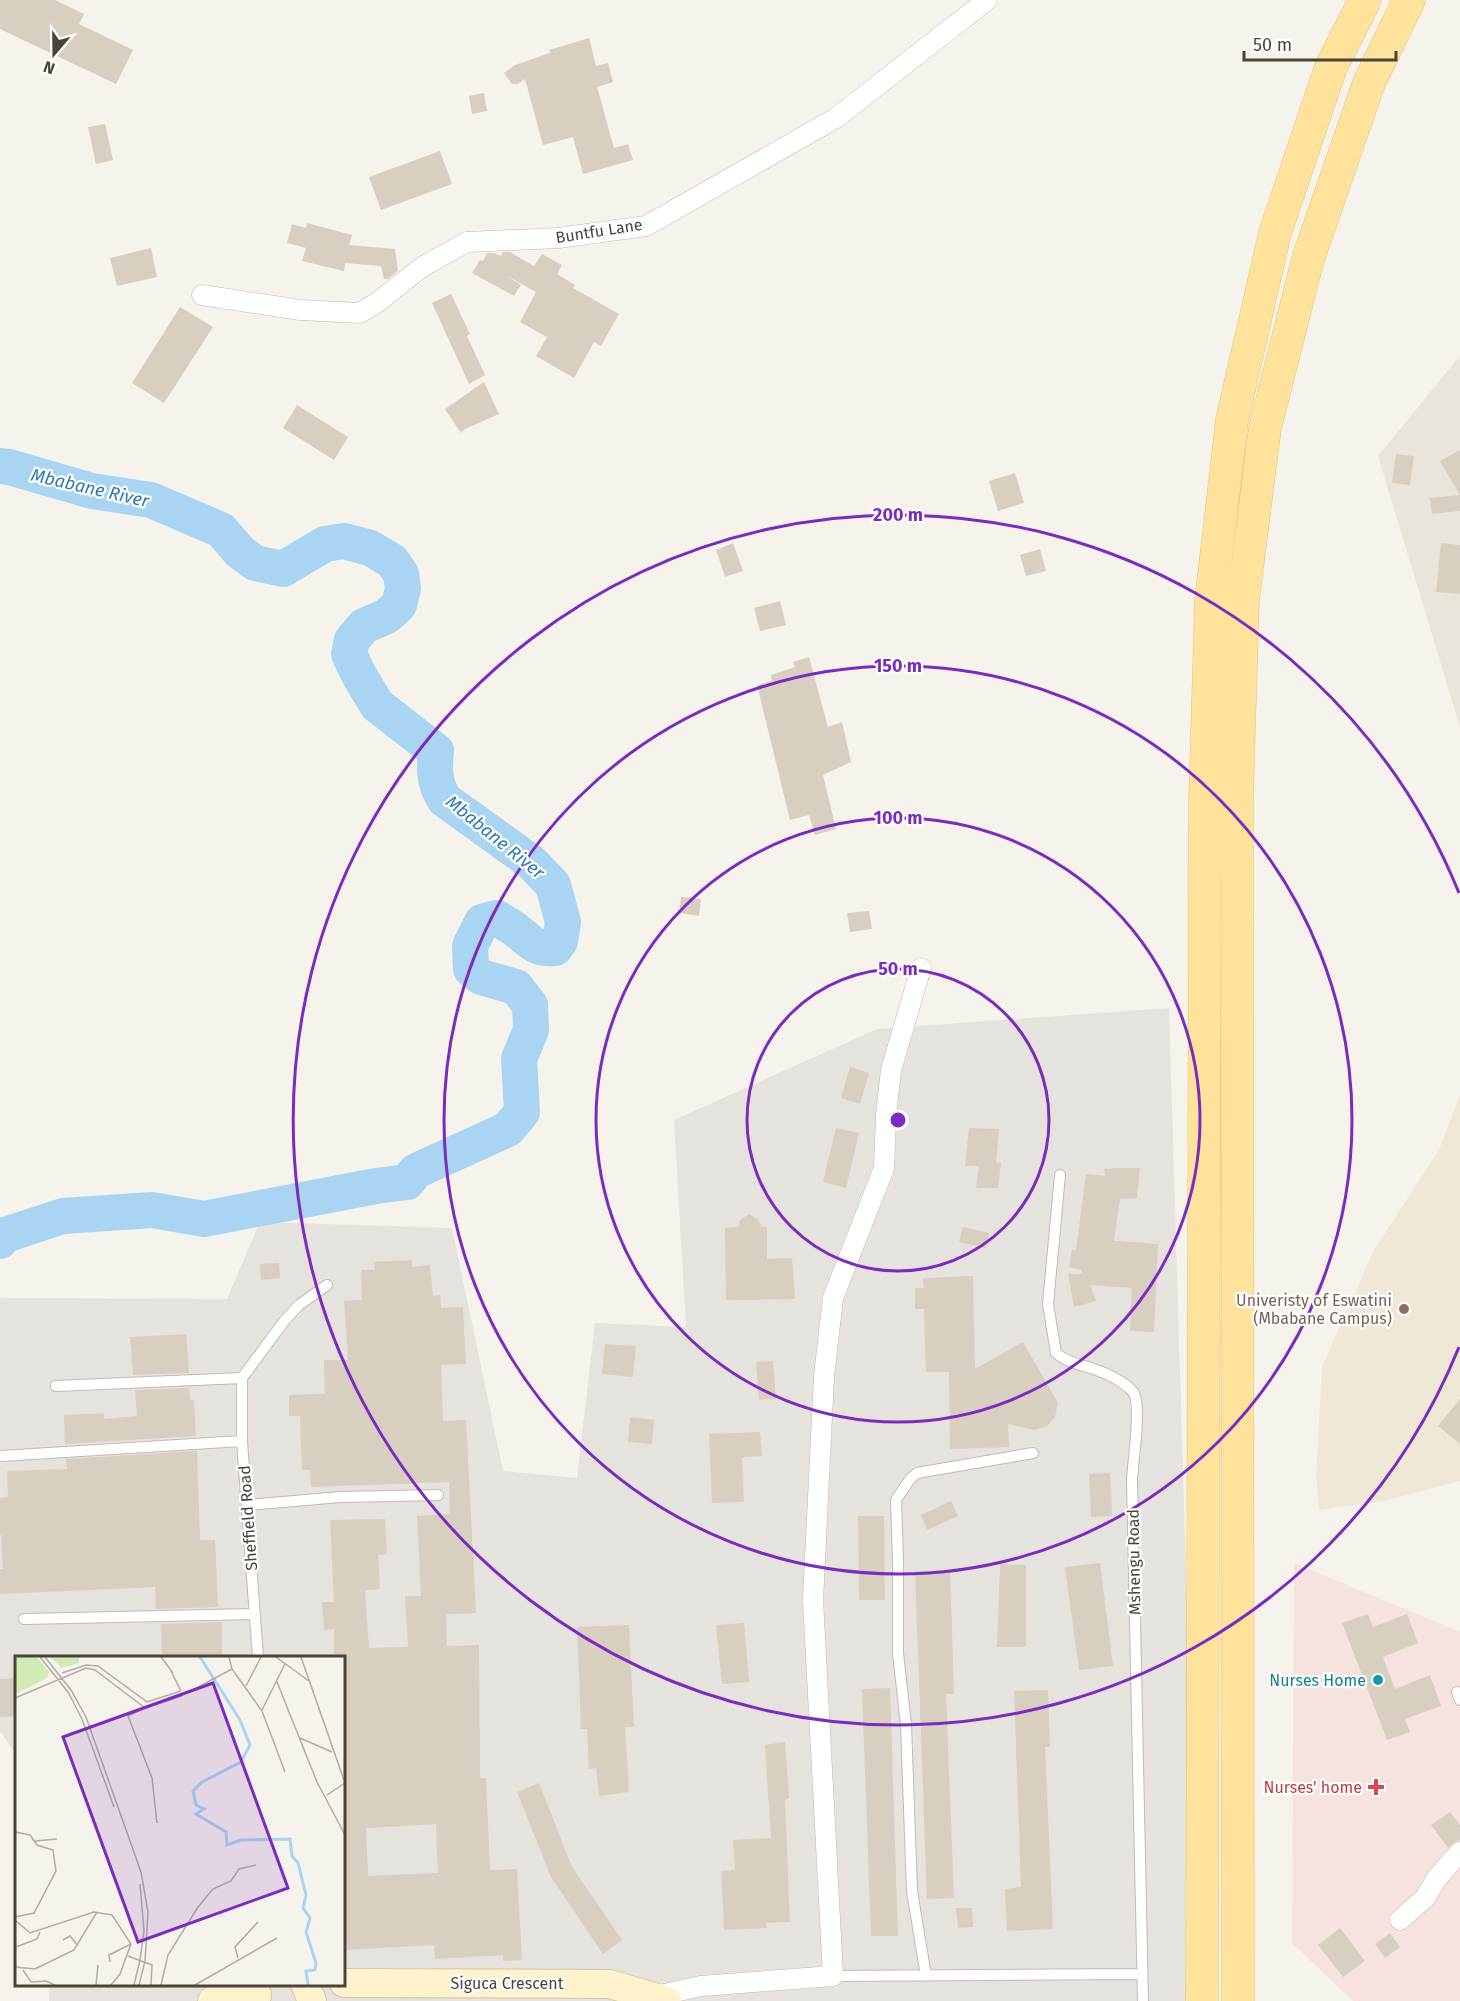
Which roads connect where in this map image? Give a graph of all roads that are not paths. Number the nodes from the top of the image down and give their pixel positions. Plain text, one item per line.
1 (987, 0) edge
2 (1365, 0) edge
3 (1409, 0) edge
4 (202, 295) dead end
5 (921, 968) dead end
6 (1060, 1175) dead end
7 (327, 1285) dead end
8 (242, 1378) junction
9 (56, 1386) dead end
10 (242, 1441) junction
11 (1033, 1453) dead end
12 (0, 1456) edge
13 (438, 1495) dead end
14 (247, 1505) junction
15 (254, 1614) junction
16 (24, 1619) dead end
17 (258, 1656) edge
18 (1460, 1852) edge
19 (1400, 1920) dead end
20 (1142, 1974) junction
21 (833, 1976) junction
22 (926, 1976) junction
23 (345, 1983) edge
24 (306, 1986) edge
25 (260, 1990) edge
26 (656, 2000) edge
27 (212, 2001) edge
28 (312, 2001) edge
29 (1143, 2001) edge
30 (1202, 2001) edge
31 (1238, 2001) edge

1 - 4 street, Buntfu Lane
2 - 30 main road
3 - 31 main road
5 - 21 street
6 - 20 lane, Mshengu Road
7 - 8 lane
8 - 9 lane
8 - 10 lane, Sheffield Road
10 - 12 lane
10 - 14 lane, Sheffield Road
11 - 22 lane
13 - 14 lane
14 - 15 lane, Sheffield Road
15 - 16 lane
15 - 17 lane, Sheffield Road
18 - 19 street
20 - 22 lane
20 - 29 lane, Mshengu Road
21 - 22 lane
21 - 26 street
23 - 26 street, Siguca Crescent
24 - 28 street
25 - 27 street

